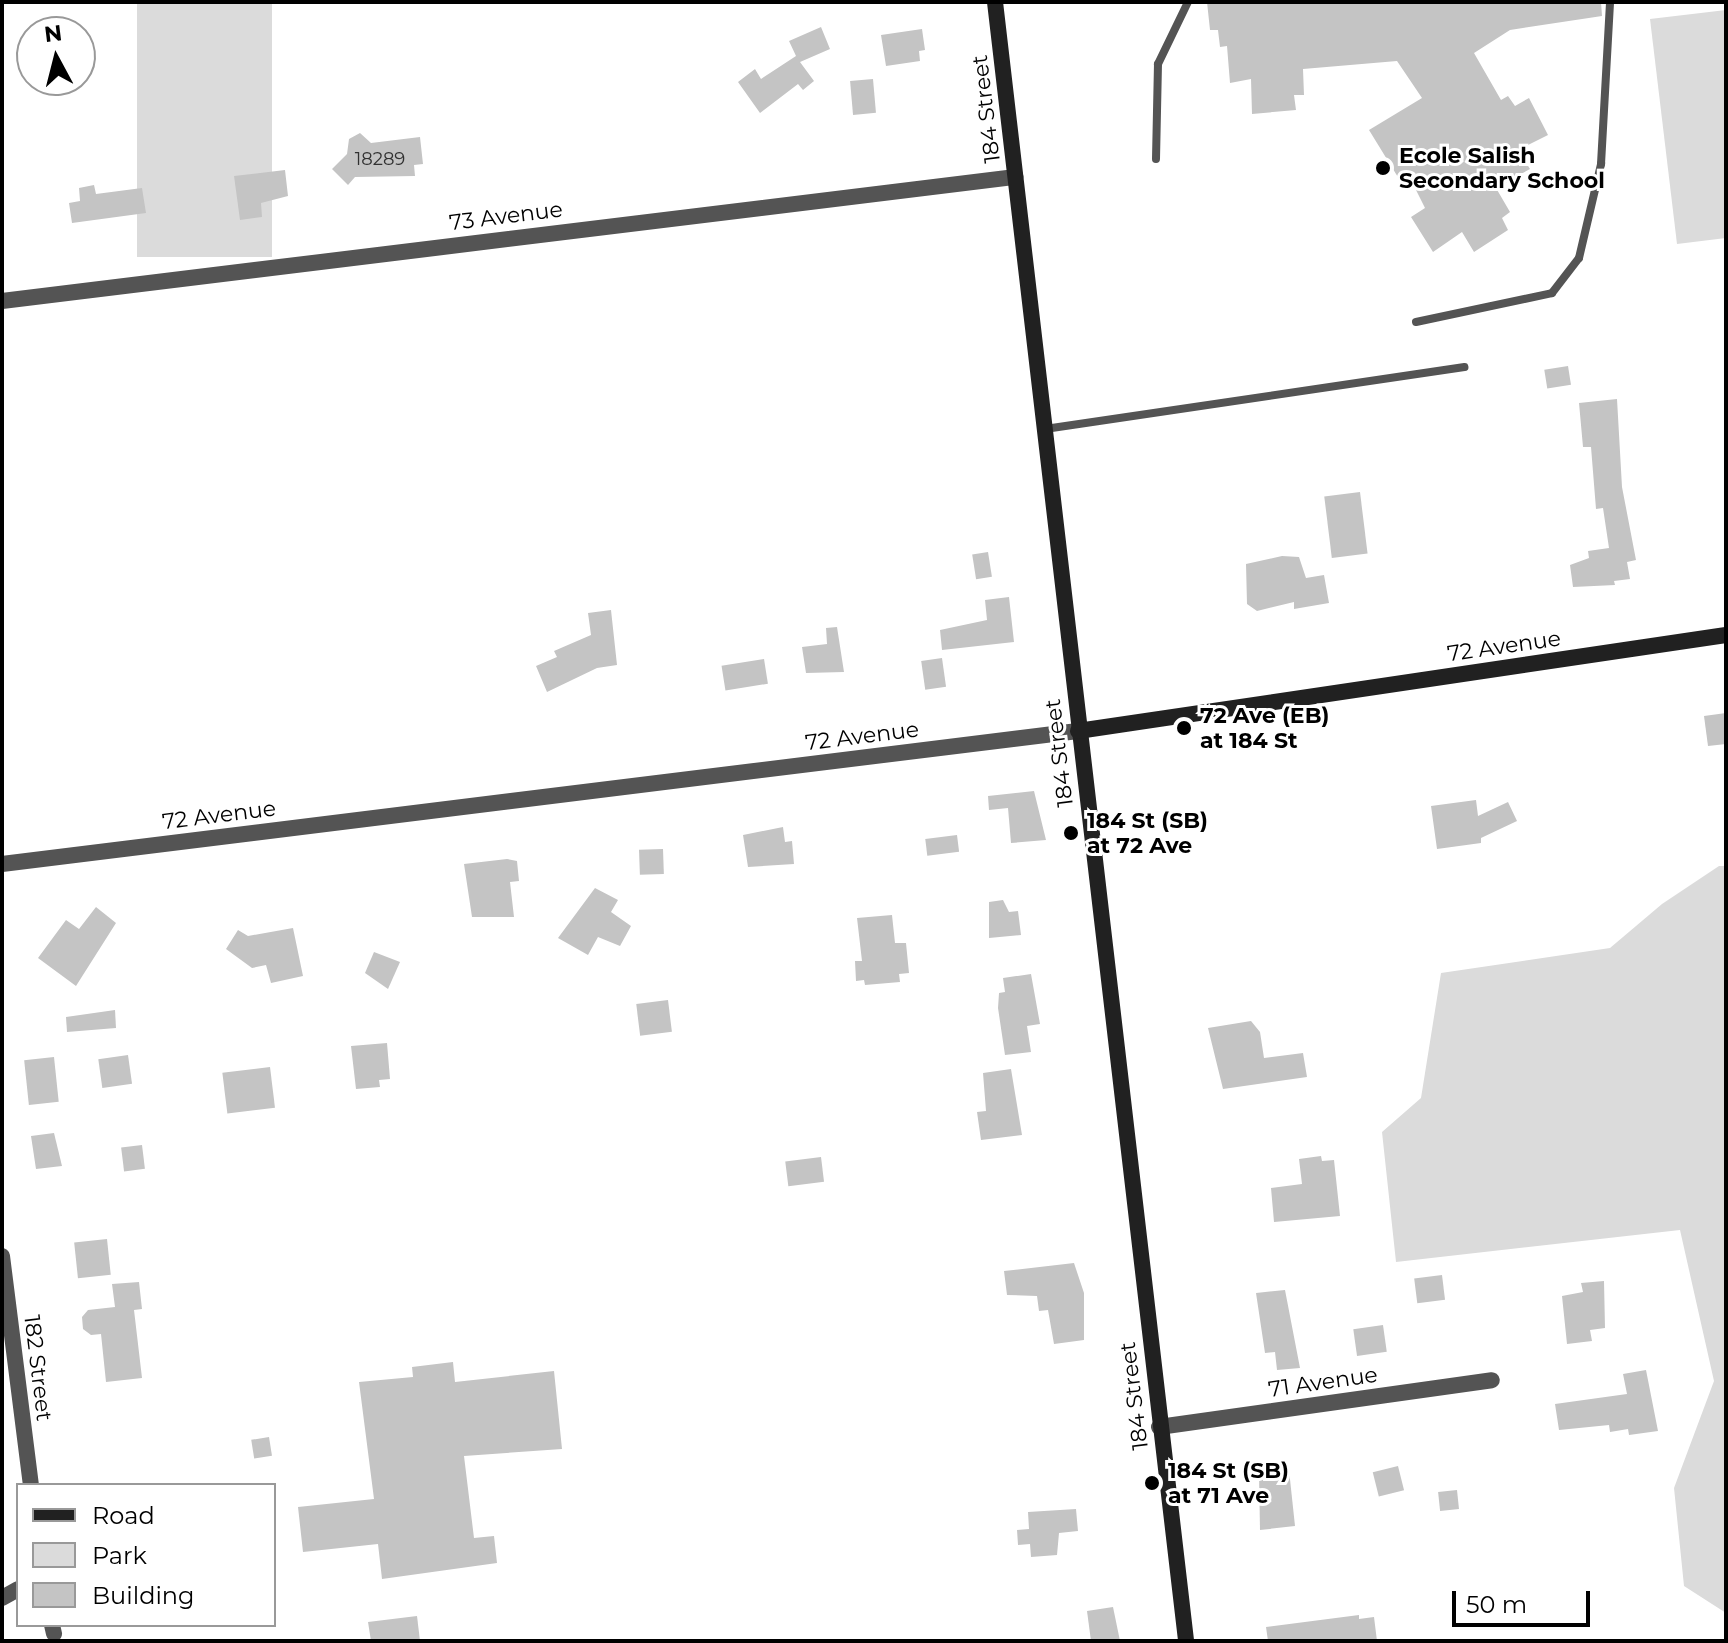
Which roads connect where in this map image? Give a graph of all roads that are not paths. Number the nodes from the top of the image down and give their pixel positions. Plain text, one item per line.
1 (995, 2) edge
2 (1188, 2) edge
3 (1610, 2) edge
4 (1156, 159) dead end
5 (1015, 177) junction
6 (2, 301) edge
7 (1416, 322) dead end
8 (1464, 367) dead end
9 (1044, 429) junction
10 (1726, 635) edge
11 (1078, 731) junction
12 (2, 864) edge
13 (2, 1256) edge
14 (1492, 1380) dead end
15 (1159, 1427) junction
16 (31, 1483) edge
17 (1186, 1641) edge

1 - 5 main road, 184 Street
2 - 4 lane
3 - 7 lane
5 - 6 street, 73 Avenue
5 - 9 main road, 184 Street
8 - 9 lane
9 - 11 main road, 184 Street
10 - 11 main road, 72 Avenue
11 - 12 street, 72 Avenue
11 - 15 main road, 184 Street
13 - 16 street, 182 Street
14 - 15 street, 71 Avenue
15 - 17 main road, 184 Street

